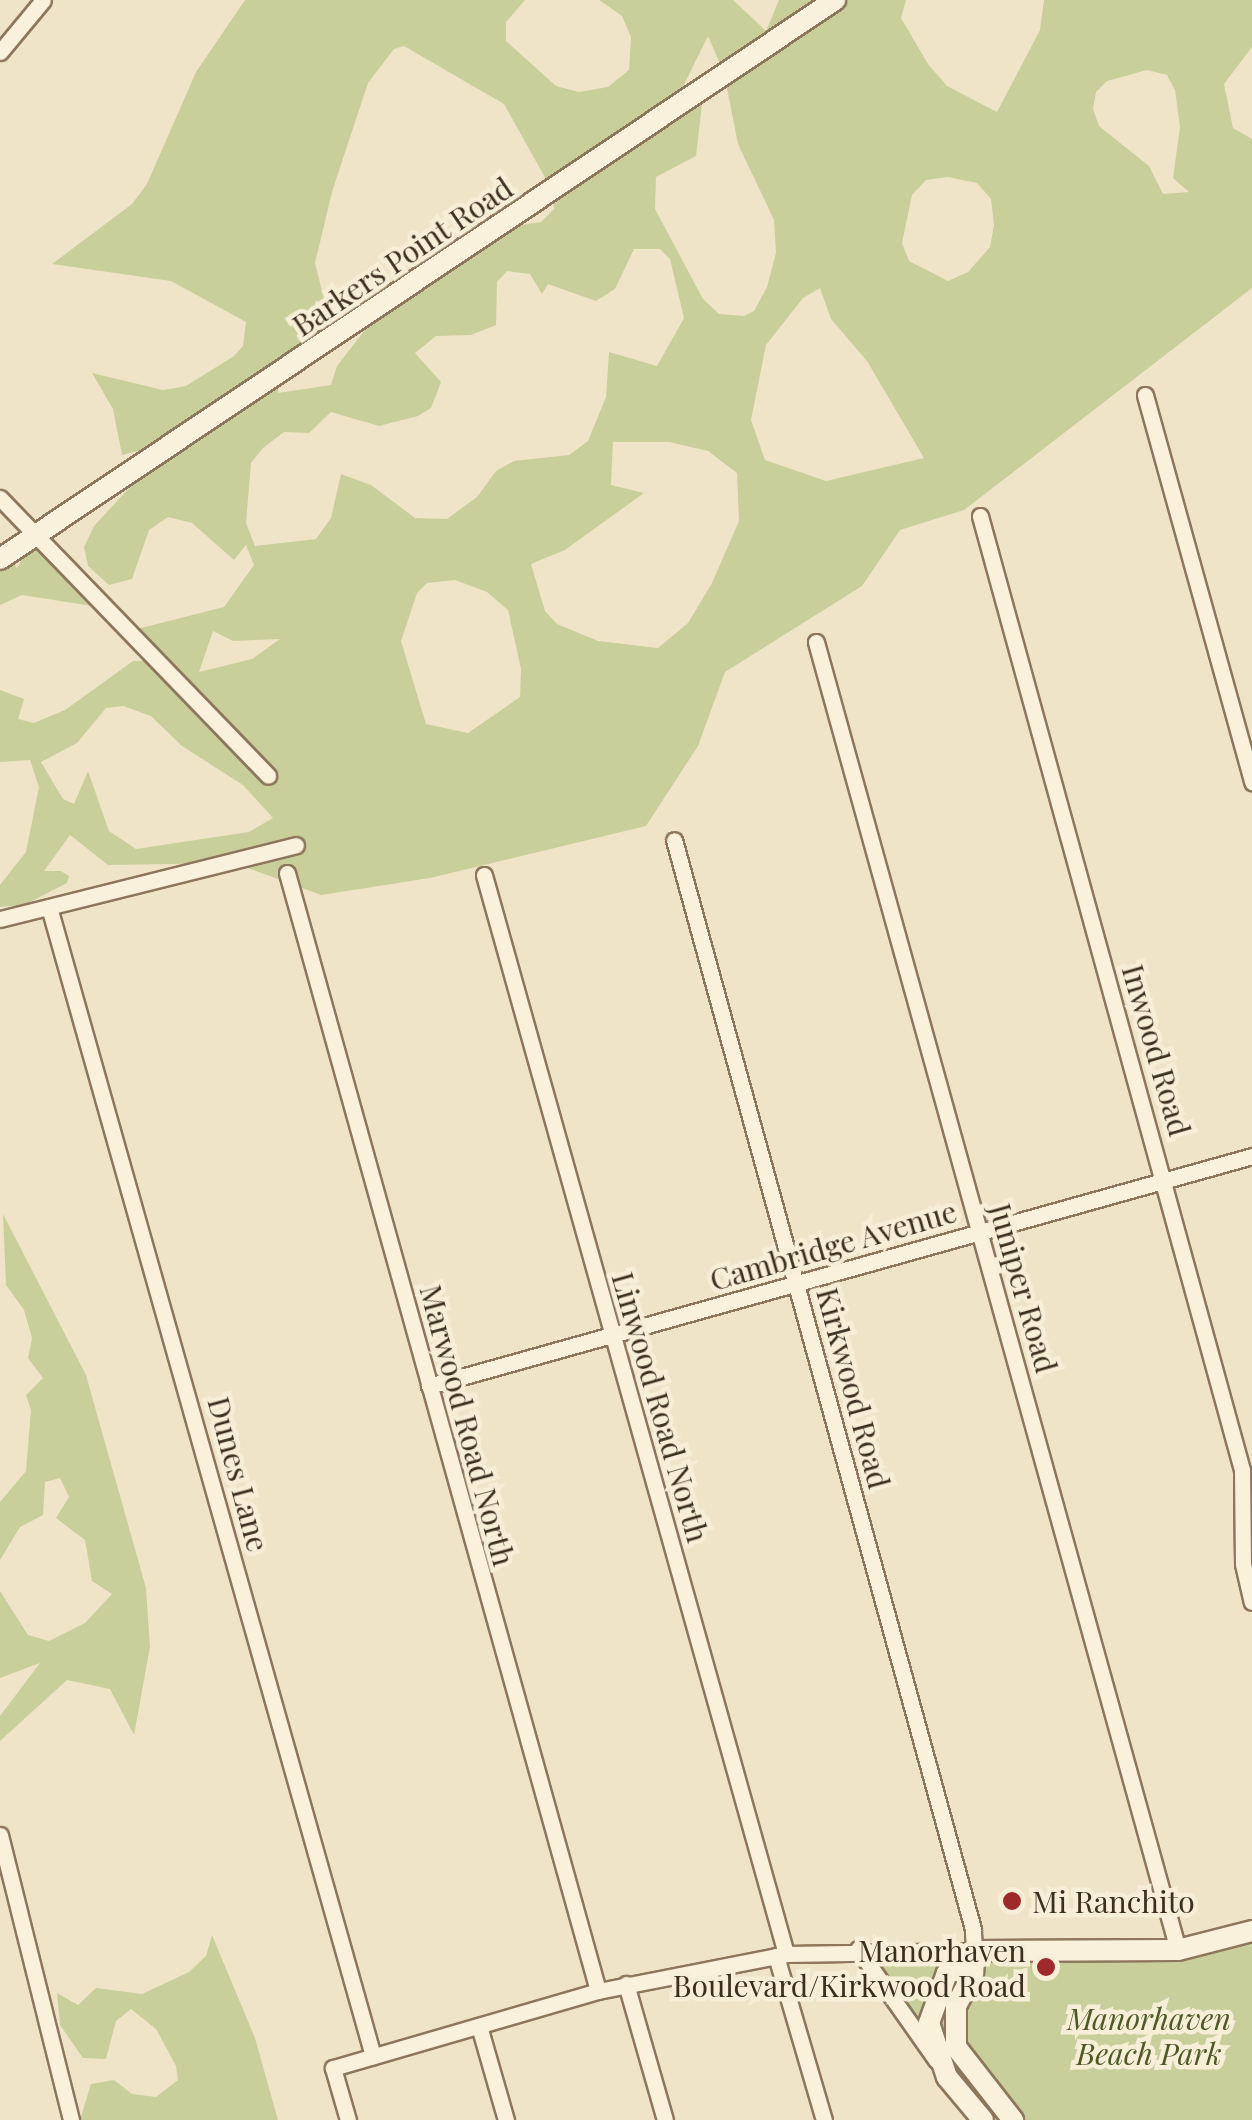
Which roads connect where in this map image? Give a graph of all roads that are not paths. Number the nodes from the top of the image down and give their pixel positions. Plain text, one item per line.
1 (43, 0) edge
2 (835, 0) edge
3 (0, 52) edge
4 (1145, 396) dead end
5 (0, 498) edge
6 (980, 516) dead end
7 (35, 536) junction
8 (0, 560) edge
9 (816, 642) dead end
10 (268, 776) dead end
11 (1252, 782) edge
12 (674, 840) dead end
13 (296, 845) dead end
14 (286, 873) dead end
15 (484, 874) dead end
16 (50, 908) junction
17 (0, 919) edge
18 (1252, 1156) edge
19 (1165, 1181) junction
20 (980, 1233) junction
21 (797, 1284) junction
22 (613, 1335) junction
23 (429, 1386) junction
24 (1252, 1602) edge
25 (0, 1835) edge
26 (1252, 1931) edge
27 (858, 1949) junction
28 (1178, 1950) junction
29 (974, 1951) junction
30 (781, 1955) junction
31 (626, 1984) junction
32 (598, 1991) junction
33 (479, 2026) junction
34 (373, 2056) junction
35 (947, 2077) junction
36 (71, 2120) edge
37 (348, 2120) edge
38 (506, 2120) edge
39 (665, 2120) edge
40 (824, 2120) edge
41 (983, 2120) edge
42 (1012, 2120) edge

1 - 3 street
2 - 7 street, Barkers Point Road
4 - 11 street
5 - 7 street
6 - 19 street, Inwood Road
7 - 8 street, Barkers Point Road
7 - 10 street
9 - 20 street, Juniper Road
12 - 21 street, Kirkwood Road
13 - 16 street
14 - 23 street, Marwood Road North
15 - 22 street, Linwood Road North
16 - 17 street
16 - 34 street, Dunes Lane
18 - 19 street, Cambridge Avenue
19 - 20 street, Cambridge Avenue
19 - 24 street, Inwood Road
20 - 21 street, Cambridge Avenue
20 - 28 street, Juniper Road
21 - 22 street, Cambridge Avenue
21 - 29 street, Kirkwood Road
22 - 23 street, Cambridge Avenue
22 - 30 street, Linwood Road North
23 - 32 street, Marwood Road North
25 - 36 street
26 - 28 street
27 - 29 street
27 - 30 street
27 - 35 street
28 - 29 street
29 - 35 street
29 - 42 street
30 - 31 street
30 - 40 street, Linwood Road North
31 - 32 street
31 - 39 street
32 - 33 street
33 - 34 street
33 - 38 street
34 - 37 street
35 - 41 street

